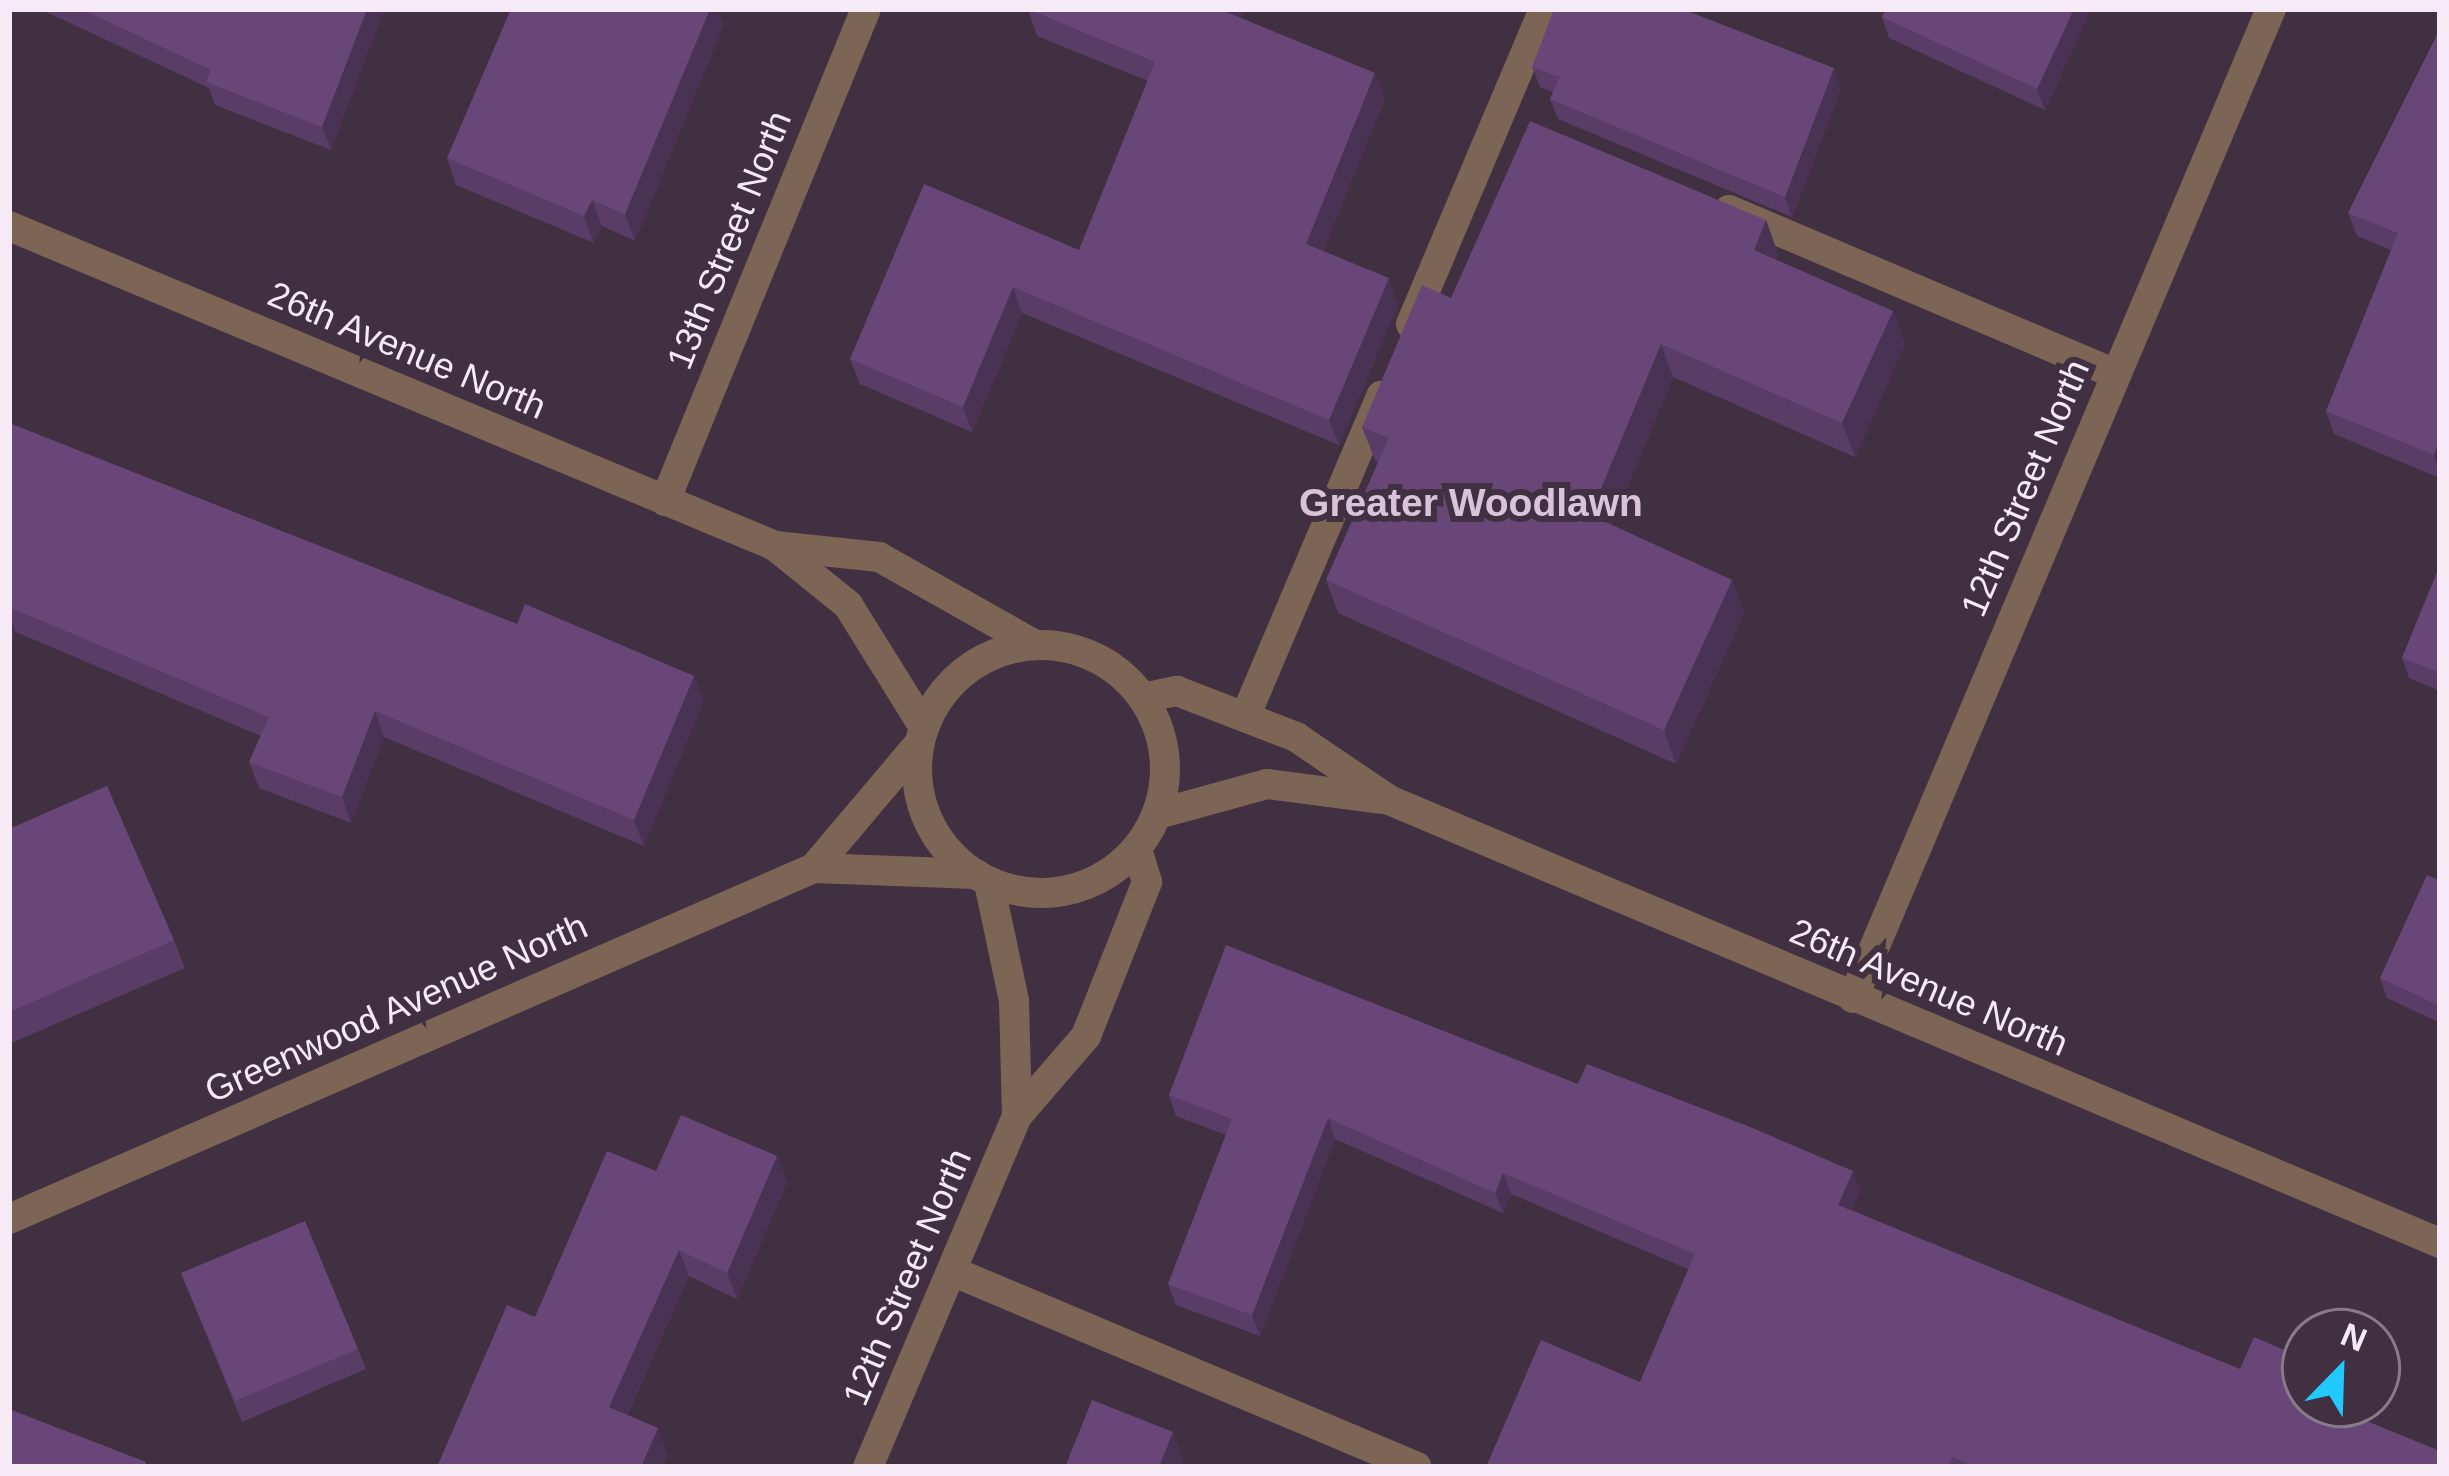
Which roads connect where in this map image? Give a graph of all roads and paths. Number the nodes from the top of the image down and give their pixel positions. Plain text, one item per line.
1 (1544, 9) edge
2 (2271, 9) edge
3 (860, 11) edge
4 (1694, 196) edge
5 (9, 226) edge
6 (2116, 374) junction
7 (665, 501) junction
8 (775, 546) junction
9 (1035, 645) junction
10 (1143, 698) junction
11 (1245, 717) junction
12 (921, 736) junction
13 (1389, 800) junction
14 (1158, 814) junction
15 (1137, 849) junction
16 (814, 868) junction
17 (982, 879) junction
18 (1852, 998) junction
19 (1017, 1116) junction
20 (9, 1220) edge
21 (2440, 1243) edge
22 (953, 1272) junction
23 (868, 1467) edge
24 (1418, 1467) edge

1 - 11 street
2 - 6 street, 12th Street North
3 - 7 street, 13th Street North
4 - 6 street
5 - 7 street, 26th Avenue North
6 - 18 street, 12th Street North
7 - 8 street, 26th Avenue North
8 - 9 street
8 - 12 street
9 - 10 street
9 - 12 street
10 - 11 street
10 - 14 street
11 - 13 street
12 - 16 street
12 - 17 street
13 - 14 street
13 - 18 street, 26th Avenue North
14 - 15 street
15 - 17 street
15 - 19 street
16 - 17 street
16 - 20 street, Greenwood Avenue North
17 - 19 street
18 - 21 street, 26th Avenue North
19 - 22 street, 12th Street North
22 - 23 street, 12th Street North
22 - 24 street

